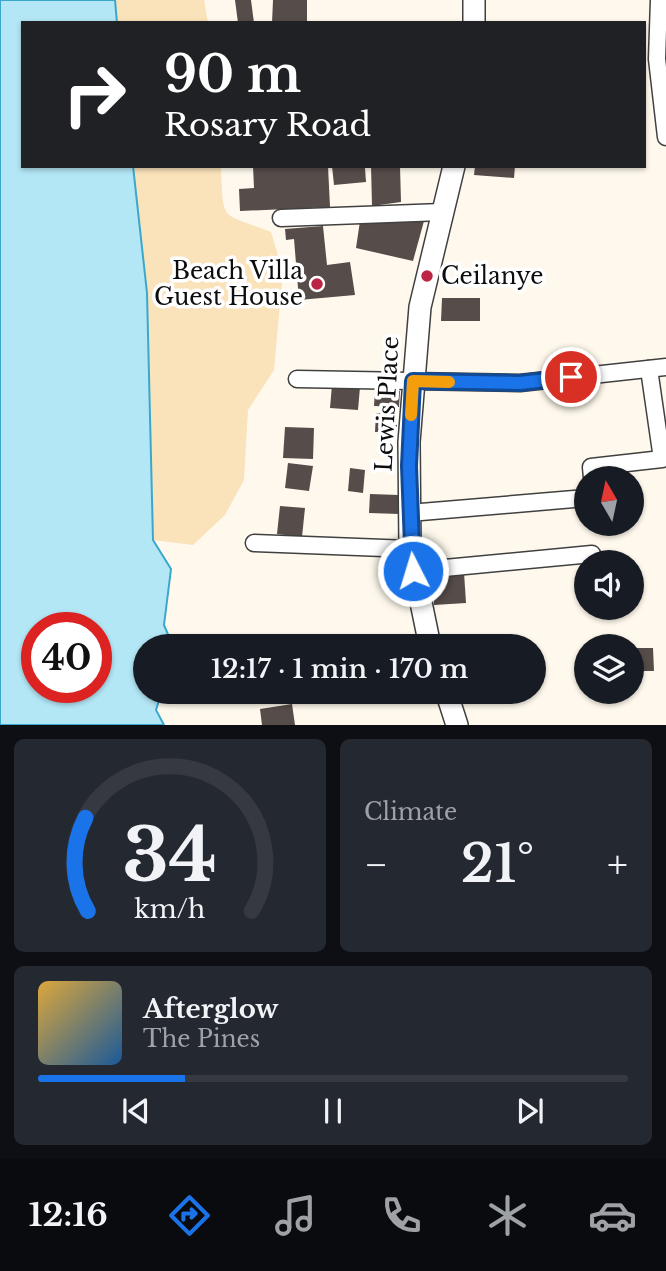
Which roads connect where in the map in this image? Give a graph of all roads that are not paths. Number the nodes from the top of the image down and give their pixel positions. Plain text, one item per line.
1 (474, 0) edge
2 (659, 0) edge
3 (474, 21) edge
4 (662, 60) edge
5 (666, 137) edge
6 (453, 168) edge
7 (442, 212) junction
8 (281, 218) dead end
9 (666, 367) edge
10 (649, 369) junction
11 (296, 379) dead end
12 (413, 381) junction
13 (600, 466) edge
14 (574, 499) edge
15 (409, 513) junction
16 (254, 543) dead end
17 (410, 549) junction
18 (574, 556) edge
19 (413, 571) junction
20 (427, 634) edge
21 (450, 704) edge
22 (457, 725) edge

1 - 3 street
2 - 4 street
4 - 5 street
6 - 7 street, Lewis Place
7 - 8 street
7 - 12 street, Lewis Place
9 - 10 street
10 - 12 street
10 - 13 street
11 - 12 street
12 - 15 street, Lewis Place
14 - 15 street
15 - 17 street, Lewis Place
16 - 17 street
17 - 19 street, Lewis Place
18 - 19 street
19 - 20 street, Lewis Place
21 - 22 street

